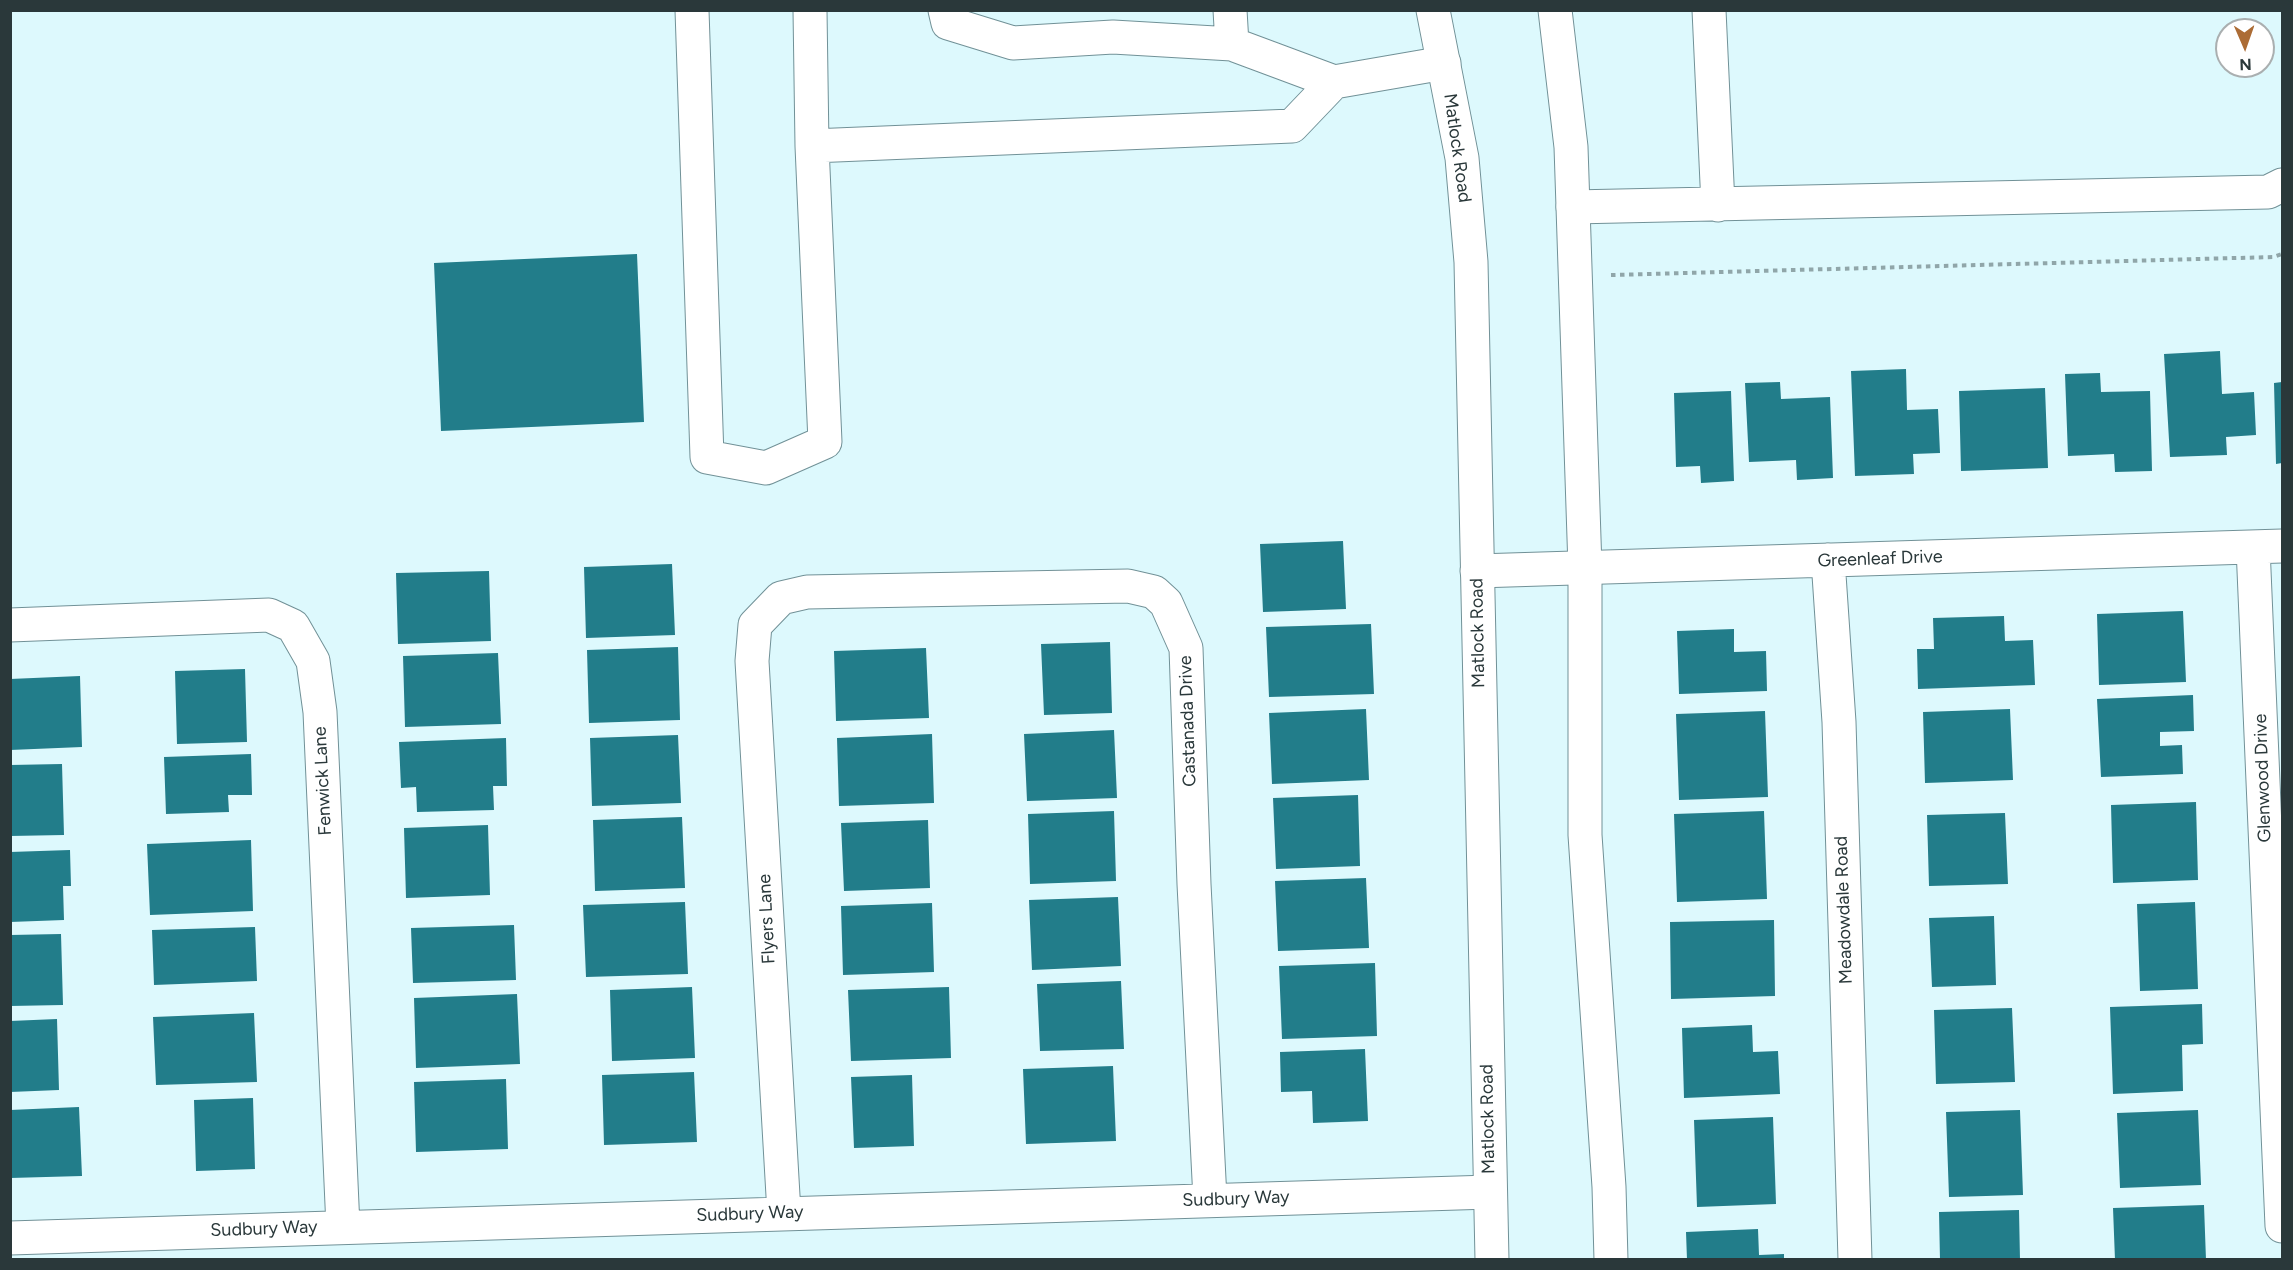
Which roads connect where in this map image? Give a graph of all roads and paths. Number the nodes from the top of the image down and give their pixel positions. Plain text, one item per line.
1 (692, 10) edge
2 (810, 10) edge
3 (945, 10) edge
4 (1230, 10) edge
5 (1433, 10) edge
6 (1555, 10) edge
7 (1710, 10) edge
8 (1232, 44) junction
9 (1444, 63) junction
10 (1334, 82) junction
11 (812, 146) junction
12 (2283, 185) edge
13 (1718, 205) junction
14 (1574, 207) junction
15 (2283, 254) edge
16 (1611, 275) dead end
17 (2268, 546) edge
18 (1828, 560) junction
19 (1585, 568) junction
20 (1477, 571) junction
21 (10, 625) edge
22 (755, 625) joint
23 (1490, 1192) junction
24 (1210, 1199) junction
25 (784, 1213) junction
26 (2283, 1226) edge
27 (343, 1227) junction
28 (10, 1238) edge
29 (1492, 1260) edge
30 (1611, 1260) edge
31 (1855, 1260) edge

1 - 11 street
2 - 11 street
3 - 8 street
4 - 8 street
5 - 9 street, Matlock Road
6 - 14 street
7 - 13 street
8 - 10 street
9 - 10 street
9 - 20 street, Matlock Road
10 - 11 street
12 - 13 street
13 - 14 street
14 - 19 street
15 - 16 path
17 - 18 street, Greenleaf Drive
17 - 26 street, Glenwood Drive
18 - 19 street, Greenleaf Drive
18 - 31 street, Meadowdale Road
19 - 20 street, Greenleaf Drive
19 - 30 street
20 - 23 street, Matlock Road
21 - 27 street, Fenwick Lane
22 - 24 street, Castanada Drive
22 - 25 street, Flyers Lane
23 - 24 street, Sudbury Way
23 - 29 street, Matlock Road
24 - 25 street, Sudbury Way
25 - 27 street, Sudbury Way
27 - 28 street, Sudbury Way

